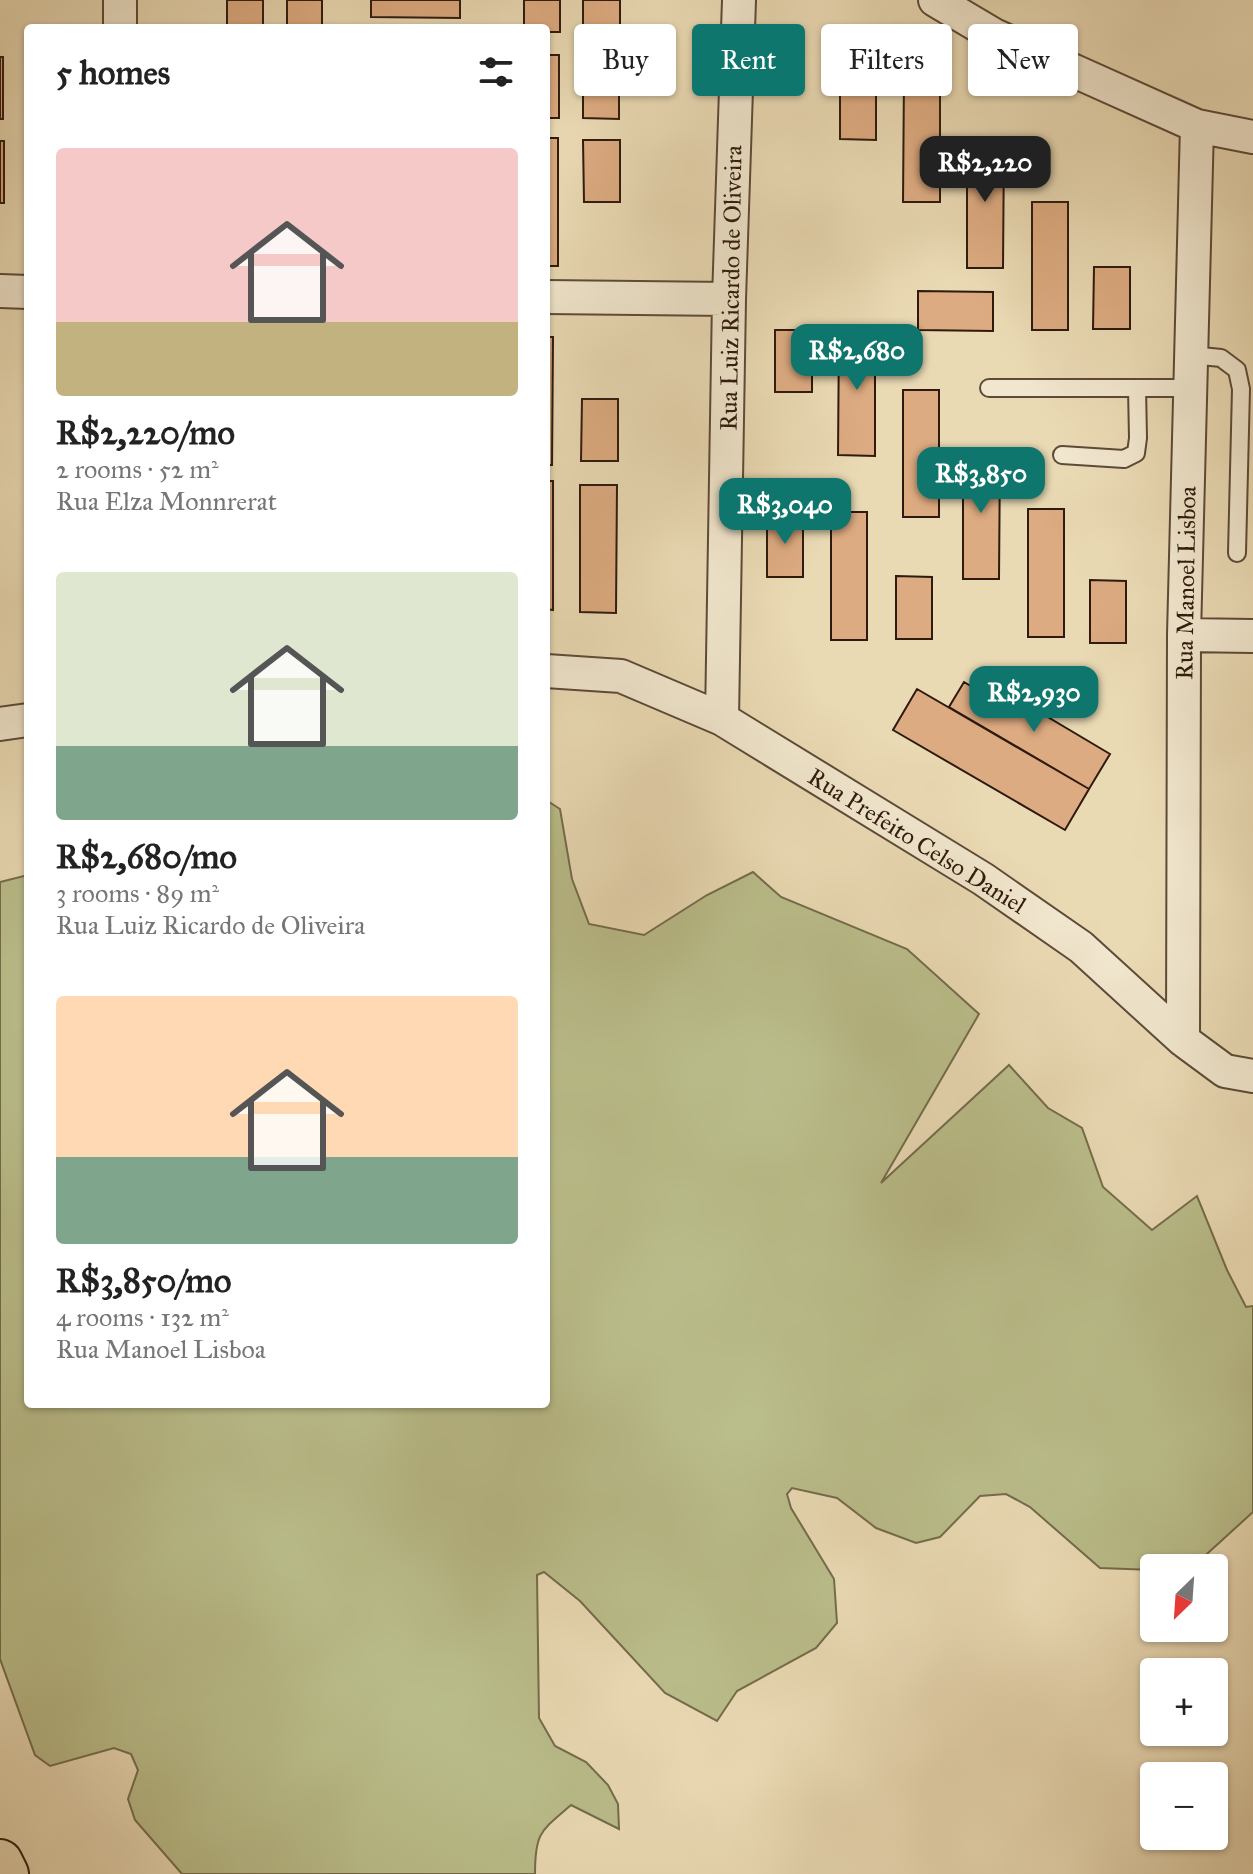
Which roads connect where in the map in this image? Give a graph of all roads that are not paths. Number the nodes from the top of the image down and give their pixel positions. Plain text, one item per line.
1 (120, 0) edge
2 (739, 0) edge
3 (935, 0) edge
4 (120, 24) edge
5 (1197, 126) junction
6 (1253, 137) edge
7 (0, 291) edge
8 (24, 292) edge
9 (550, 297) edge
10 (729, 299) junction
11 (1191, 355) junction
12 (989, 388) dead end
13 (1137, 388) junction
14 (1190, 388) junction
15 (1062, 455) dead end
16 (1237, 553) dead end
17 (1184, 635) junction
18 (1253, 636) edge
19 (550, 671) edge
20 (722, 719) junction
21 (24, 721) edge
22 (0, 724) edge
23 (1183, 1040) junction
24 (1253, 1076) edge
25 (0, 1862) edge
26 (6, 1874) edge

1 - 4 street
2 - 10 street, Rua Luiz Ricardo de Oliveira
3 - 5 street
5 - 6 street
5 - 11 street, Rua Manoel Lisboa
7 - 8 street
9 - 10 street
10 - 20 street, Rua Luiz Ricardo de Oliveira
11 - 14 street, Rua Manoel Lisboa
11 - 16 lane
12 - 13 lane
13 - 14 lane
13 - 15 lane
14 - 17 street, Rua Manoel Lisboa
17 - 18 street
17 - 23 street, Rua Manoel Lisboa
19 - 20 street, Rua Prefeito Celso Daniel
20 - 23 street, Rua Prefeito Celso Daniel
21 - 22 street
23 - 24 street, Rua Prefeito Celso Daniel
25 - 26 main road

